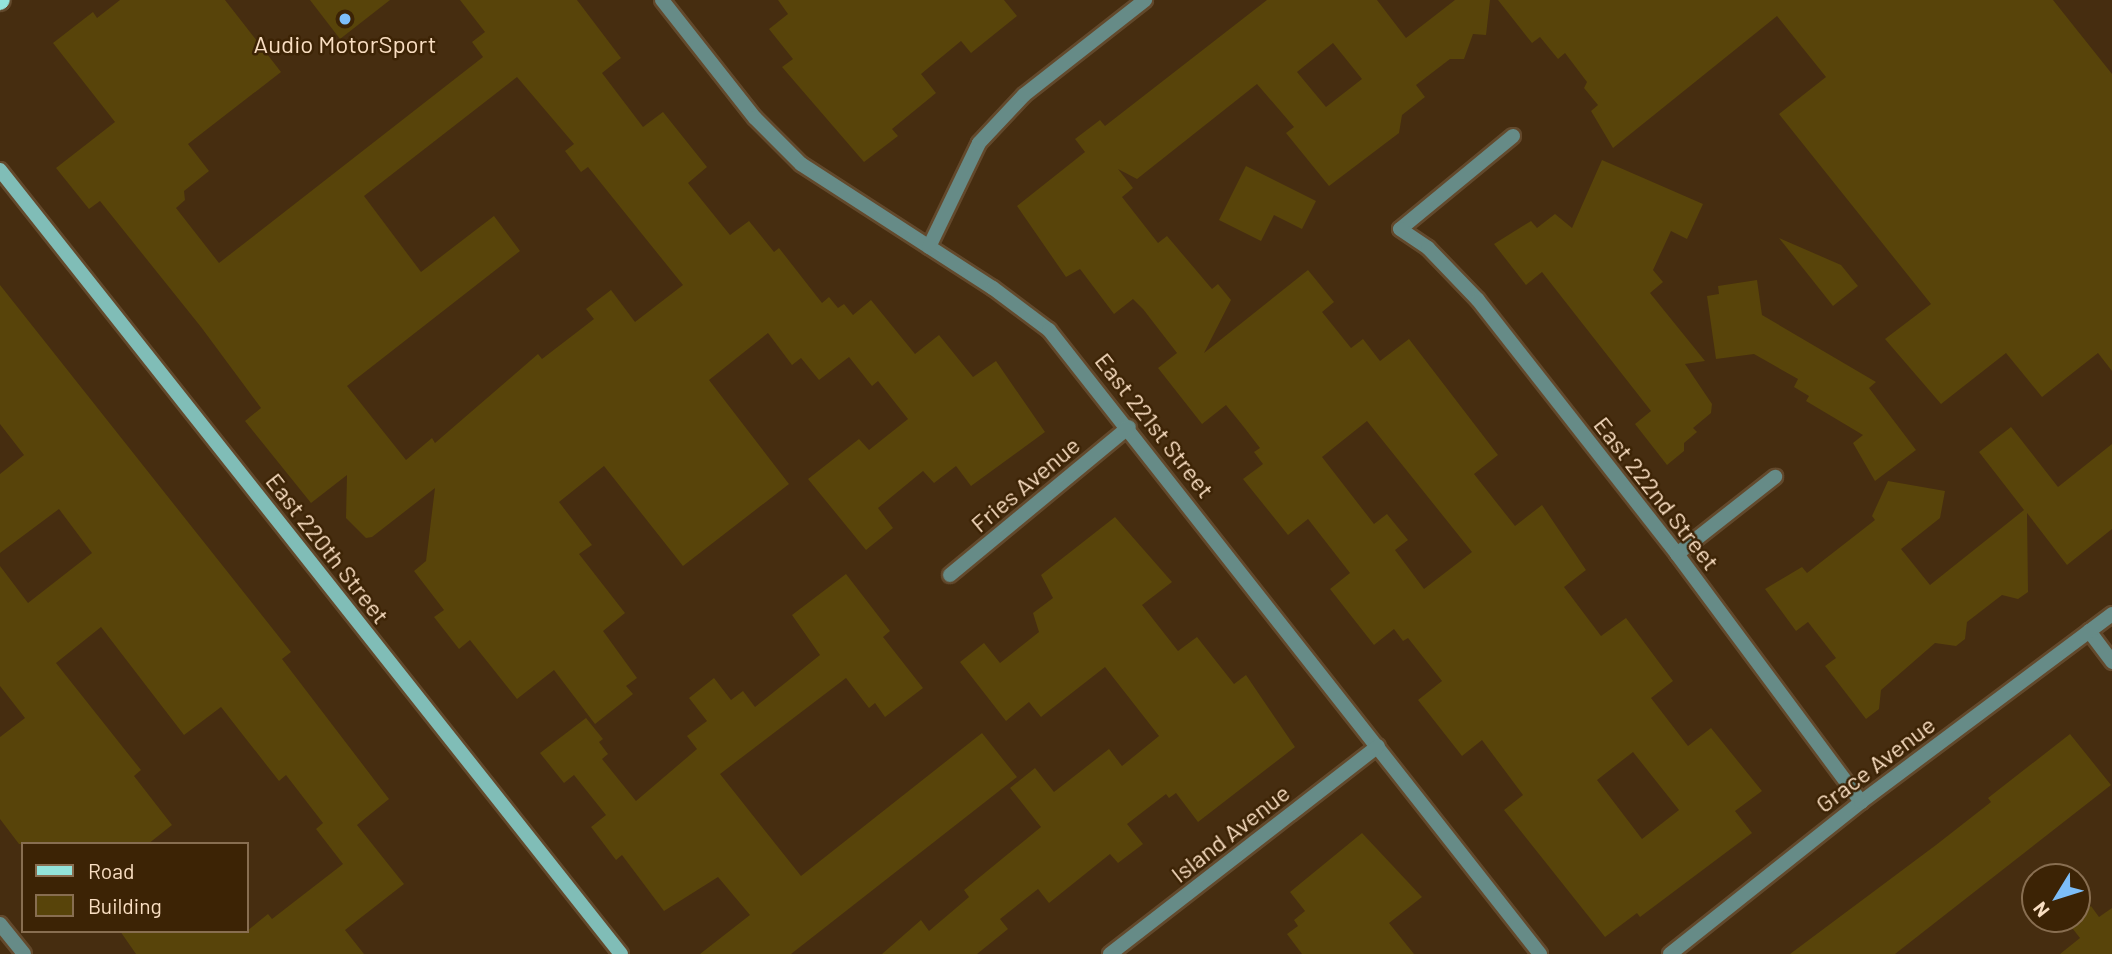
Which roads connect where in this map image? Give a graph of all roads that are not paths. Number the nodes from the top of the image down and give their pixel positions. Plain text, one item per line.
1 (663, 0) edge
2 (1145, 0) edge
3 (1513, 136) dead end
4 (0, 170) edge
5 (929, 247) junction
6 (1129, 427) junction
7 (1775, 477) dead end
8 (1676, 554) junction
9 (950, 575) dead end
10 (2112, 614) edge
11 (2089, 631) junction
12 (2112, 662) edge
13 (1378, 746) junction
14 (1861, 802) junction
15 (0, 924) edge
16 (24, 954) edge
17 (621, 954) edge
18 (1110, 954) edge
19 (1540, 954) edge
20 (1670, 954) edge

1 - 5 street, East 221st Street
2 - 5 street
3 - 8 street, East 222nd Street
4 - 17 street, East 220th Street
5 - 6 street, East 221st Street
6 - 9 street, Fries Avenue
6 - 13 street, East 221st Street
7 - 8 street
8 - 14 street, East 222nd Street
10 - 11 street, Grace Avenue
11 - 12 street
11 - 14 street, Grace Avenue
13 - 18 street, Island Avenue
13 - 19 street, East 221st Street
14 - 20 street, Grace Avenue
15 - 16 street

